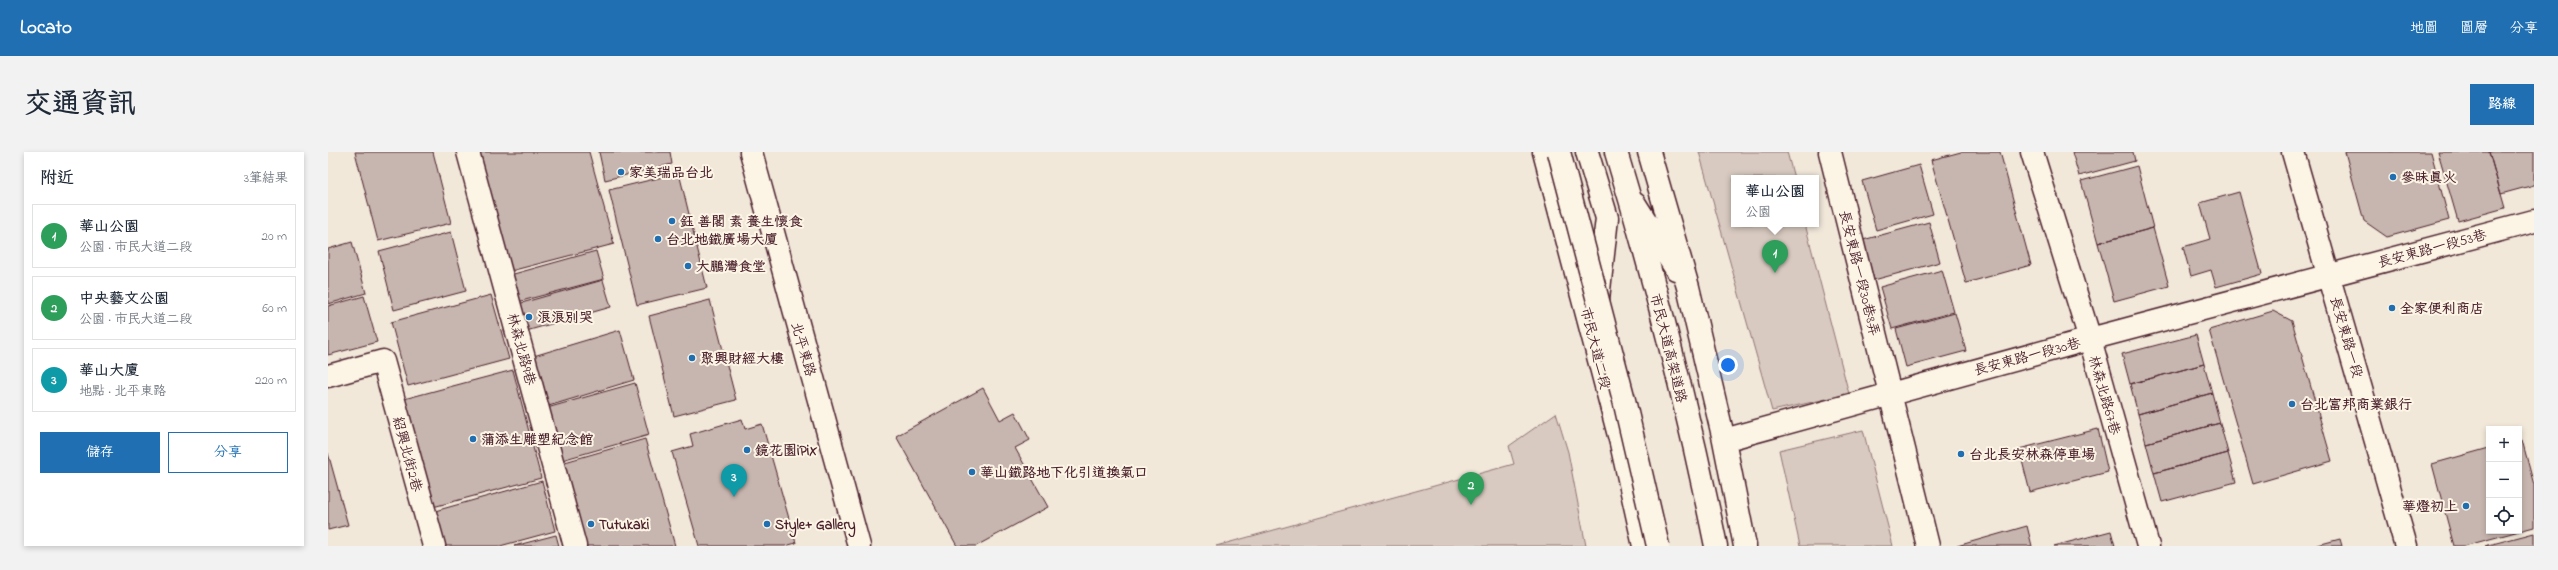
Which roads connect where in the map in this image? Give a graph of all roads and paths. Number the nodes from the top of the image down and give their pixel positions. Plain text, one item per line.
1 (468, 152) edge
2 (751, 152) edge
3 (1544, 152) edge
4 (1558, 152) edge
5 (1587, 152) edge
6 (1616, 152) edge
7 (1619, 152) edge
8 (1649, 152) edge
9 (1830, 152) edge
10 (2032, 152) edge
11 (2293, 152) edge
12 (2534, 221) edge
13 (2330, 275) junction
14 (1688, 287) junction
15 (1593, 336) junction
16 (2090, 339) junction
17 (328, 376) edge
18 (1889, 394) junction
19 (1724, 440) junction
20 (434, 546) edge
21 (575, 546) edge
22 (859, 546) edge
23 (1644, 546) edge
24 (1658, 546) edge
25 (1716, 546) edge
26 (1746, 546) edge
27 (1928, 546) edge
28 (2148, 546) edge
29 (2406, 546) edge

1 - 21 main road, 林森北路9巷
2 - 22 main road, 北平東路
3 - 15 main road, 市民大道二段
4 - 24 main road, bridge
5 - 15 main road
6 - 25 main road, 市民大道高架道路
7 - 14 main road
8 - 14 main road
9 - 18 main road, 長安東路一段30巷8弄
10 - 16 main road, 林森北路67巷
11 - 13 main road, 長安東路一段
12 - 13 main road, 長安東路一段53巷
13 - 16 main road, 長安東路一段30巷
13 - 29 main road, 長安東路一段
14 - 19 main road
15 - 23 main road, 市民大道二段
16 - 18 main road, 長安東路一段30巷
16 - 28 main road, 林森北路67巷
17 - 20 main road, 紹興北街2巷
18 - 19 main road, 長安東路一段30巷
18 - 27 main road, 長安東路一段30巷8弄
19 - 26 main road

